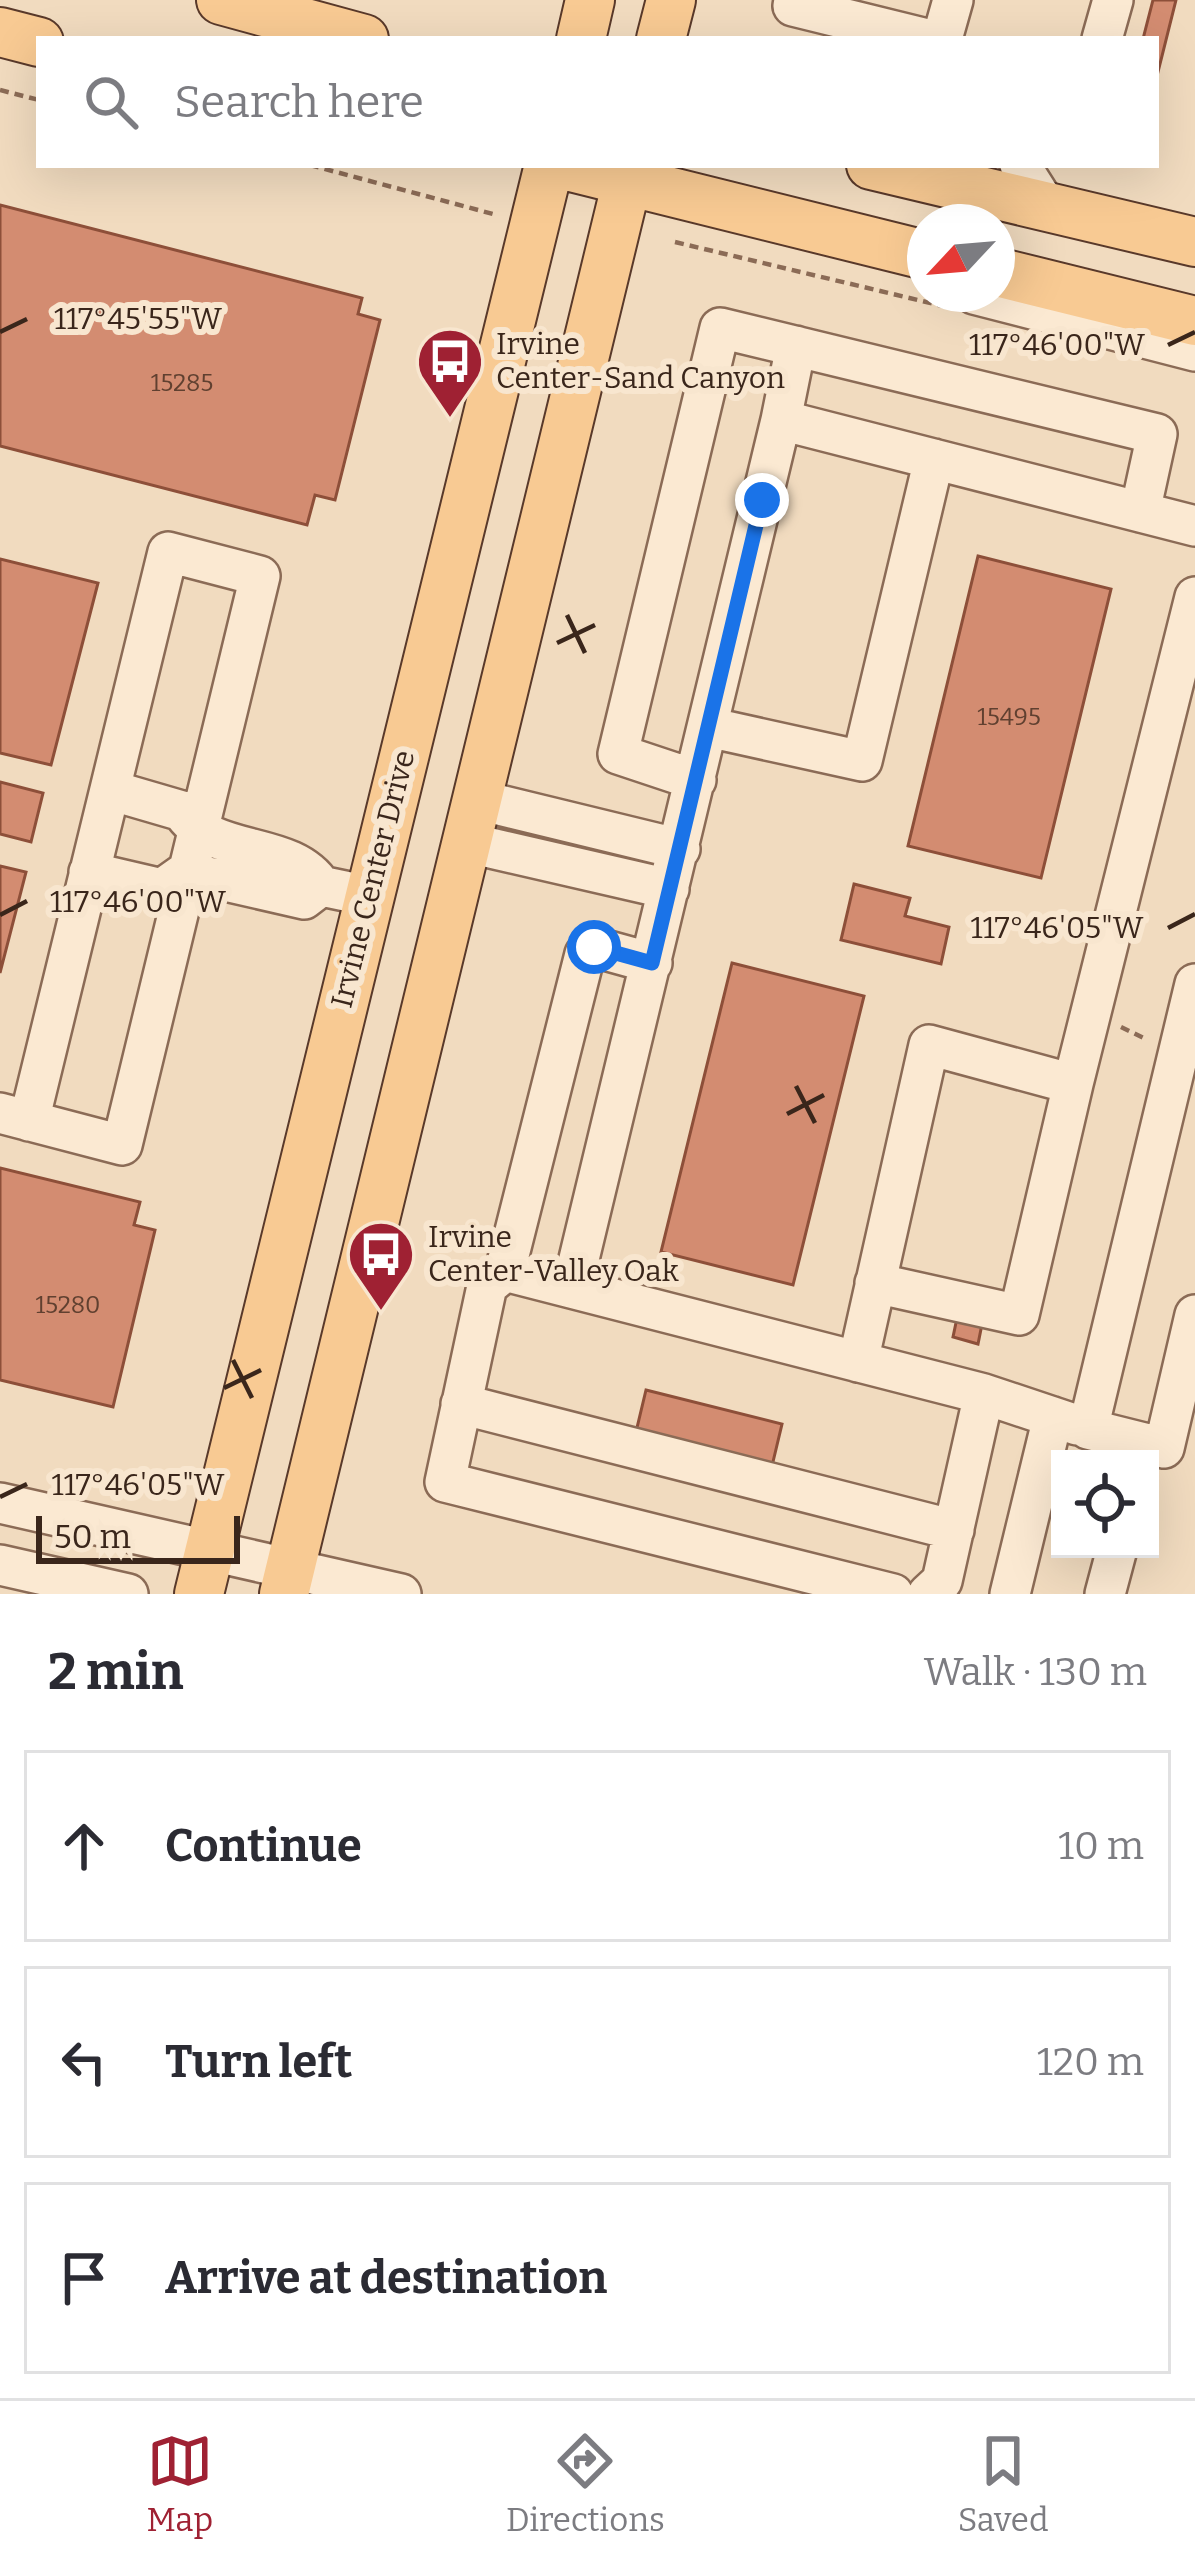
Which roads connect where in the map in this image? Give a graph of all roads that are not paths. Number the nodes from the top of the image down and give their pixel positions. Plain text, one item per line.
1 (220, 0) edge
2 (590, 0) edge
3 (671, 0) edge
4 (794, 0) edge
5 (953, 0) edge
6 (1113, 0) edge
7 (0, 32) edge
8 (353, 36) edge
9 (582, 36) edge
10 (662, 36) edge
11 (915, 36) edge
12 (943, 36) edge
13 (1103, 36) edge
14 (36, 41) edge
15 (548, 168) edge
16 (588, 168) edge
17 (884, 168) edge
18 (1022, 168) edge
19 (630, 173) edge
20 (1046, 206) junction
21 (1195, 242) edge
22 (907, 252) edge
23 (1015, 277) edge
24 (1014, 312) edge
25 (1195, 322) edge
26 (796, 346) junction
27 (1195, 351) edge
28 (781, 420) junction
29 (934, 459) junction
30 (1140, 512) junction
31 (1194, 521) edge
32 (1195, 597) edge
33 (1180, 720) edge
34 (708, 727) junction
35 (696, 780) junction
36 (110, 790) junction
37 (474, 821) junction
38 (195, 832) junction
39 (680, 849) junction
40 (89, 872) junction
41 (186, 872) junction
42 (321, 886) junction
43 (669, 889) junction
44 (369, 896) junction
45 (652, 963) junction
46 (1195, 984) edge
47 (1072, 1084) junction
48 (14, 1117) edge
49 (505, 1271) junction
50 (875, 1283) junction
51 (572, 1288) junction
52 (1195, 1315) edge
53 (858, 1361) junction
54 (984, 1394) junction
55 (461, 1404) junction
56 (1070, 1423) junction
57 (1161, 1452) edge
58 (0, 1503) edge
59 (954, 1529) junction
60 (1115, 1558) edge
61 (0, 1565) edge
62 (203, 1572) edge
63 (287, 1581) edge
64 (128, 1594) edge
65 (401, 1594) edge
66 (893, 1594) edge
67 (928, 1594) edge
68 (1010, 1594) edge
69 (1105, 1594) edge

1 - 8 main road
2 - 9 main road
3 - 10 main road
4 - 11 street
5 - 12 street
6 - 13 street
7 - 14 main road
15 - 44 main road, Irvine Center Drive
16 - 19 main road
17 - 20 main road
18 - 20 street
19 - 22 main road
19 - 37 main road
20 - 21 main road
23 - 25 main road
24 - 27 street
26 - 28 street
26 - 30 street
26 - 35 street
28 - 29 street
28 - 34 street
29 - 30 street
29 - 34 street
30 - 31 street
32 - 33 street
33 - 47 street
34 - 35 street
35 - 39 street
36 - 38 street
36 - 38 street
36 - 40 street
37 - 39 street
37 - 43 street
37 - 63 main road
38 - 41 street
38 - 42 street
39 - 43 street
40 - 41 street
40 - 48 street
41 - 42 street
41 - 48 street
42 - 44 street
43 - 45 street
44 - 62 main road, Irvine Center Drive
45 - 49 street
45 - 51 street
46 - 56 street
47 - 50 street
47 - 50 street
49 - 51 street
49 - 55 street
50 - 53 street
51 - 53 street
52 - 57 street
53 - 54 street
54 - 56 street
54 - 59 street
55 - 59 street
55 - 66 street
56 - 57 street
56 - 68 street
58 - 62 street
59 - 67 street
60 - 69 street
61 - 64 street
62 - 63 street
63 - 65 street

